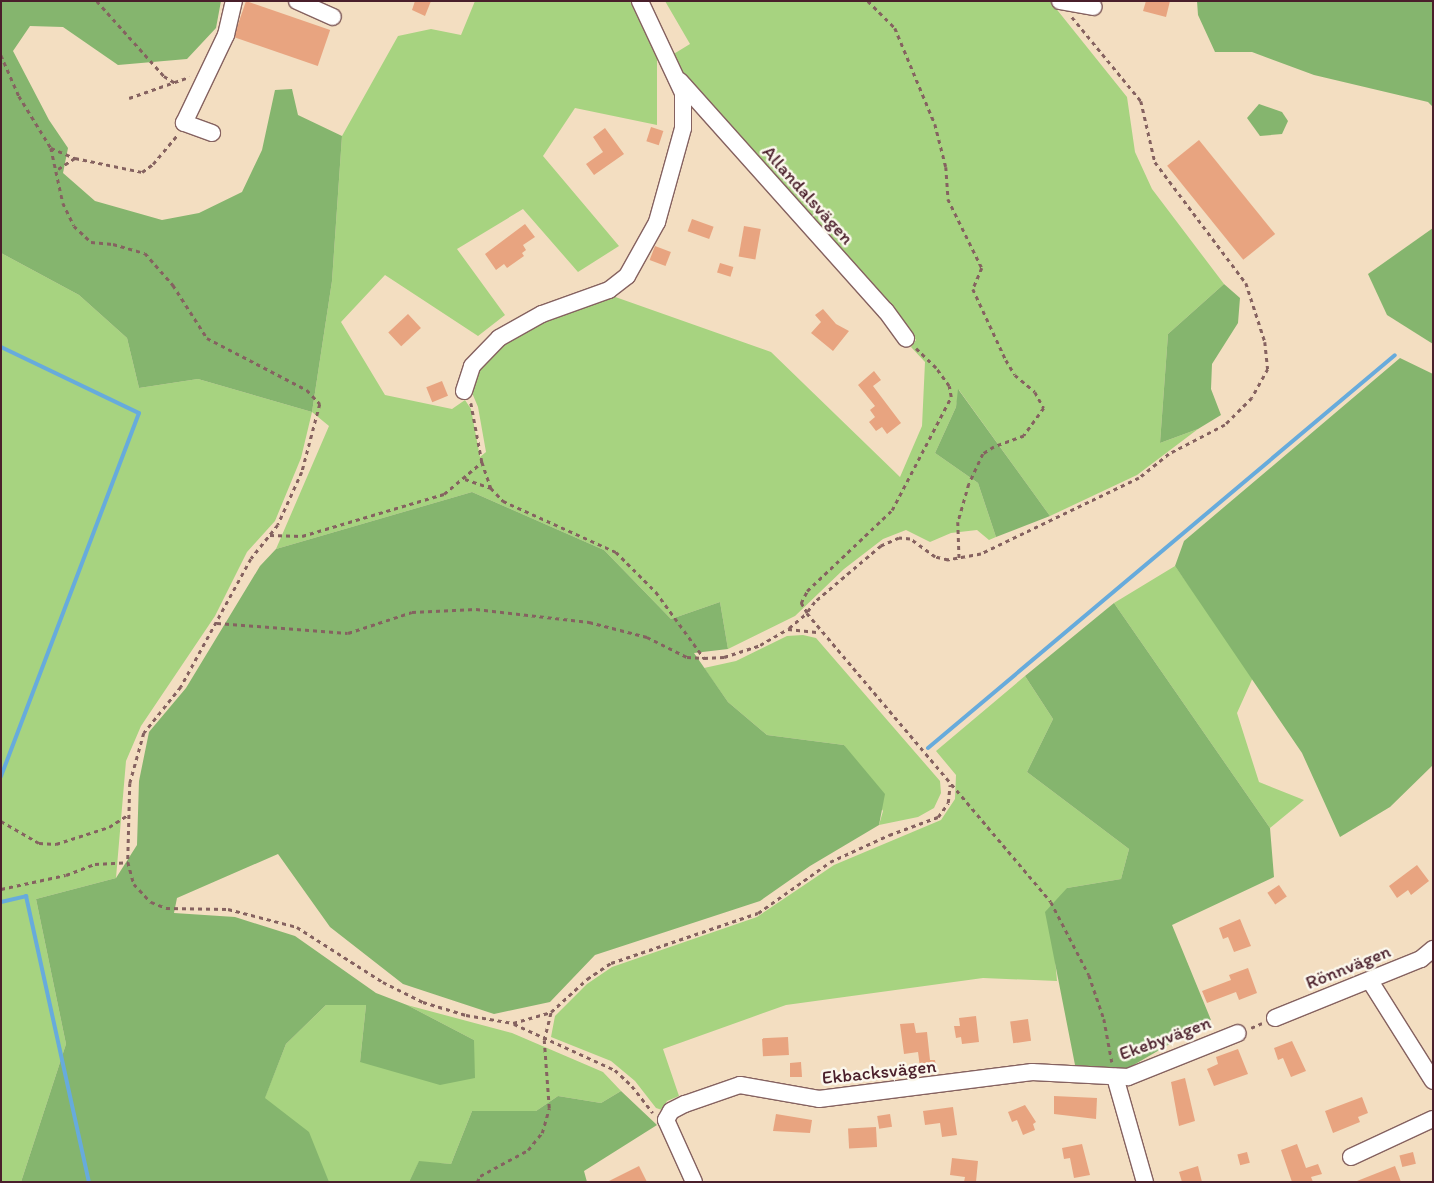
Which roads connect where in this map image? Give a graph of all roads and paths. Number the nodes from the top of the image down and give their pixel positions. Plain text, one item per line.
1 (97, 1) edge
2 (234, 1) edge
3 (297, 1) edge
4 (640, 1) edge
5 (868, 1) edge
6 (1060, 2) edge
7 (1093, 7) dead end
8 (333, 16) dead end
9 (1, 55) edge
10 (208, 69) junction
11 (678, 79) junction
12 (175, 83) junction
13 (129, 98) dead end
14 (184, 123) junction
15 (212, 133) dead end
16 (51, 148) junction
17 (75, 158) junction
18 (58, 170) junction
19 (906, 339) joint
20 (464, 391) joint
21 (482, 462) junction
22 (465, 480) junction
23 (491, 488) junction
24 (270, 535) junction
25 (959, 558) junction
26 (807, 613) junction
27 (217, 623) junction
28 (788, 629) junction
29 (820, 633) junction
30 (704, 658) junction
31 (950, 785) junction
32 (129, 814) junction
33 (1, 821) edge
34 (128, 862) junction
35 (1, 889) edge
36 (1433, 949) edge
37 (1370, 981) junction
38 (551, 1012) junction
39 (1275, 1018) joint
40 (513, 1023) junction
41 (1238, 1033) joint
42 (544, 1040) junction
43 (1115, 1077) junction
44 (1433, 1081) edge
45 (1433, 1119) edge
46 (666, 1120) junction
47 (1351, 1156) dead end
48 (477, 1182) edge
49 (694, 1182) edge
50 (1145, 1182) edge

1 - 12 path
2 - 10 street
3 - 8 street
4 - 11 street, Allandalsvägen
5 - 25 path
6 - 7 street
6 - 25 path
9 - 16 path
10 - 12 path
10 - 14 street
11 - 19 street, Allandalsvägen
11 - 20 street, Allandalsvägen
12 - 13 path
14 - 15 street
14 - 17 path
16 - 17 path
16 - 18 path
17 - 18 path
18 - 24 path
19 - 26 path
20 - 21 path
21 - 22 path
21 - 23 path
22 - 23 path
22 - 24 path
23 - 30 path
24 - 27 path
25 - 26 path
26 - 28 path
26 - 29 path
27 - 30 path
27 - 32 path
28 - 29 path
28 - 30 path
29 - 31 path
31 - 38 path
31 - 43 path
32 - 33 path
32 - 34 path
34 - 35 path
34 - 40 path
36 - 37 street, Rönnvägen
37 - 39 street, Rönnvägen
37 - 44 street
38 - 40 path
38 - 42 path
39 - 41 path, Ekebyvägen
40 - 42 path
41 - 43 street, Ekebyvägen
42 - 46 path
42 - 48 path
43 - 46 street, Ekbacksvägen
43 - 50 street, Ekebyvägen
45 - 47 street
46 - 49 street

